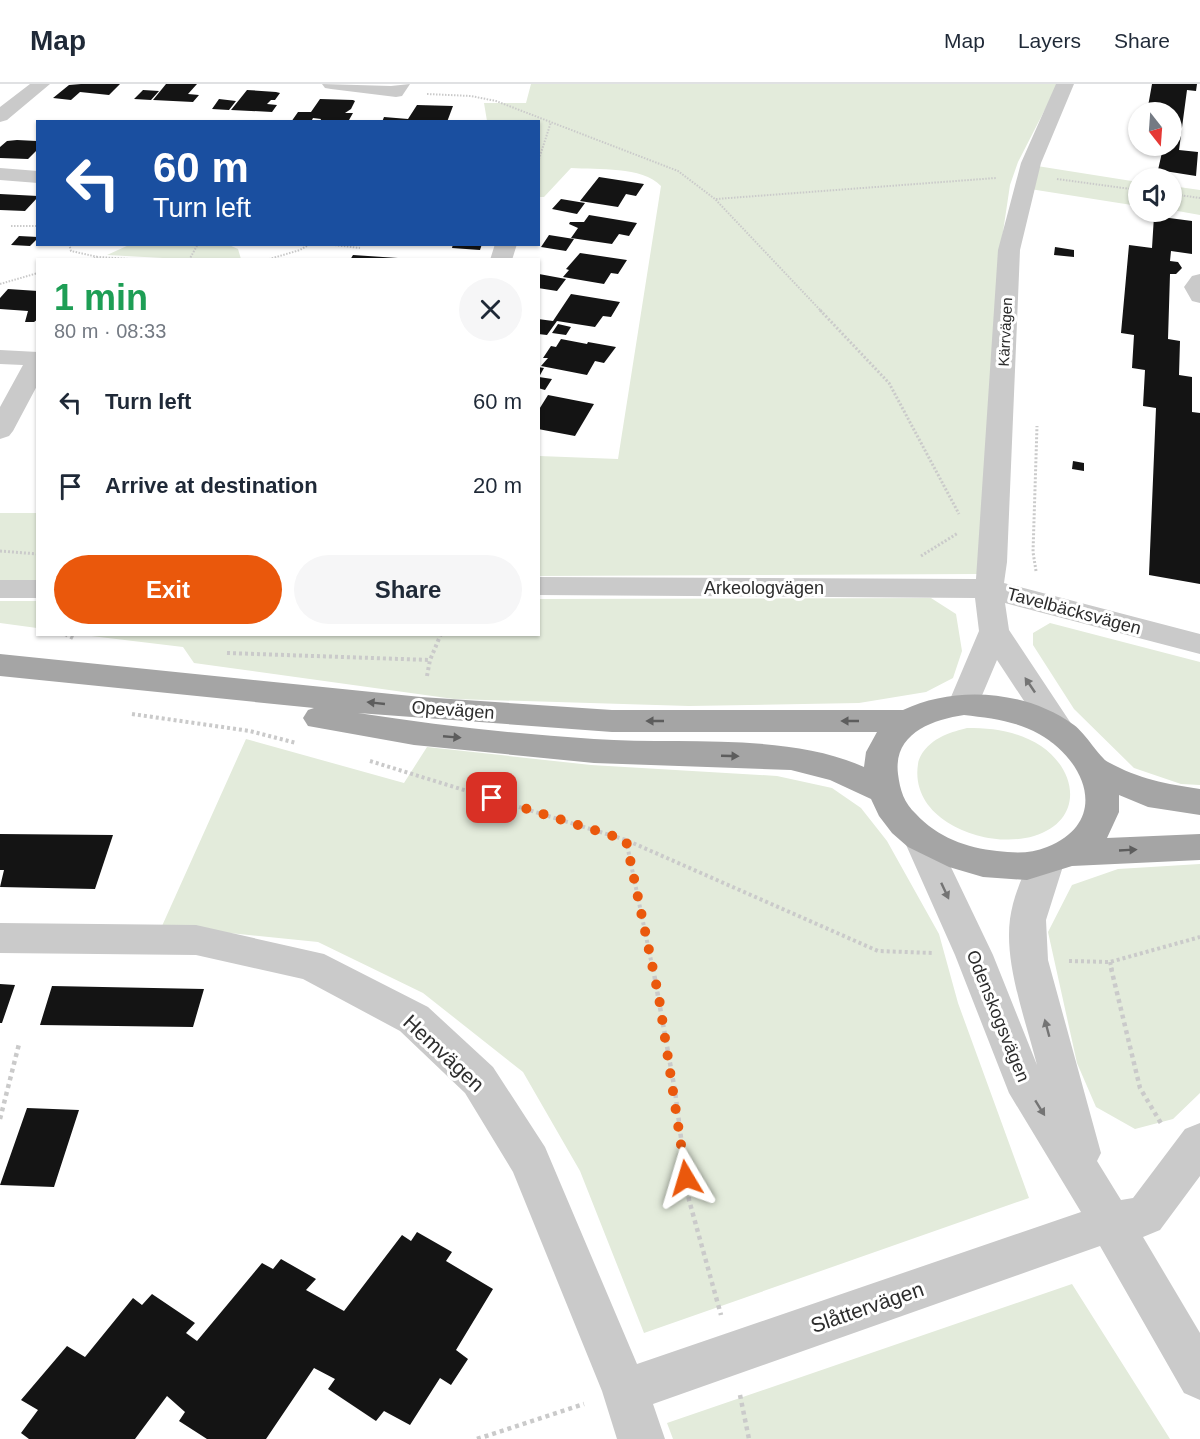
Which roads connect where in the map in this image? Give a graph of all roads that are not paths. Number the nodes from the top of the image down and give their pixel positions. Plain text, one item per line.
1 (41, 84) edge
2 (331, 84) edge
3 (1065, 84) edge
4 (398, 88) edge
5 (0, 116) edge
6 (0, 174) edge
7 (36, 177) edge
8 (1200, 281) edge
9 (1200, 296) edge
10 (0, 357) edge
11 (36, 359) edge
12 (36, 363) edge
13 (0, 431) edge
14 (540, 586) edge
15 (0, 589) edge
16 (36, 589) edge
17 (989, 589) junction
18 (994, 631) junction
19 (1200, 644) edge
20 (0, 666) edge
21 (964, 704) junction
22 (908, 721) junction
23 (1062, 734) junction
24 (1095, 770) junction
25 (884, 791) junction
26 (1200, 802) edge
27 (920, 838) junction
28 (1200, 847) edge
29 (1058, 858) junction
30 (0, 938) edge
31 (1192, 1153) edge
32 (1098, 1205) junction
33 (1200, 1377) edge
34 (625, 1391) junction
35 (641, 1439) edge

1 - 5 street
2 - 4 street
3 - 17 street, Kärrvägen
6 - 7 street
8 - 9 street
10 - 11 street
12 - 13 street
14 - 17 street, Arkeologvägen
15 - 16 street
17 - 18 street, Tavelbäcksvägen
17 - 19 street, Tavelbäcksvägen
18 - 21 street, Tavelbäcksvägen
23 -> 18 street, Tavelbäcksvägen
22 -> 20 main road, Opevägen
20 -> 25 main road, Opevägen
21 - 22 main road
21 - 23 main road
22 - 25 main road
23 - 24 main road
24 - 26 main road
24 - 29 main road
25 - 27 main road
27 - 29 main road
27 -> 32 street, Odenskogsvägen
29 -> 28 main road
32 -> 29 street, Odenskogsvägen
30 - 34 street, Hemvägen
31 - 32 street, Slåttervägen
32 - 33 street, Odenskogsvägen
32 - 34 street, Slåttervägen
34 - 35 street, Hemvägen

